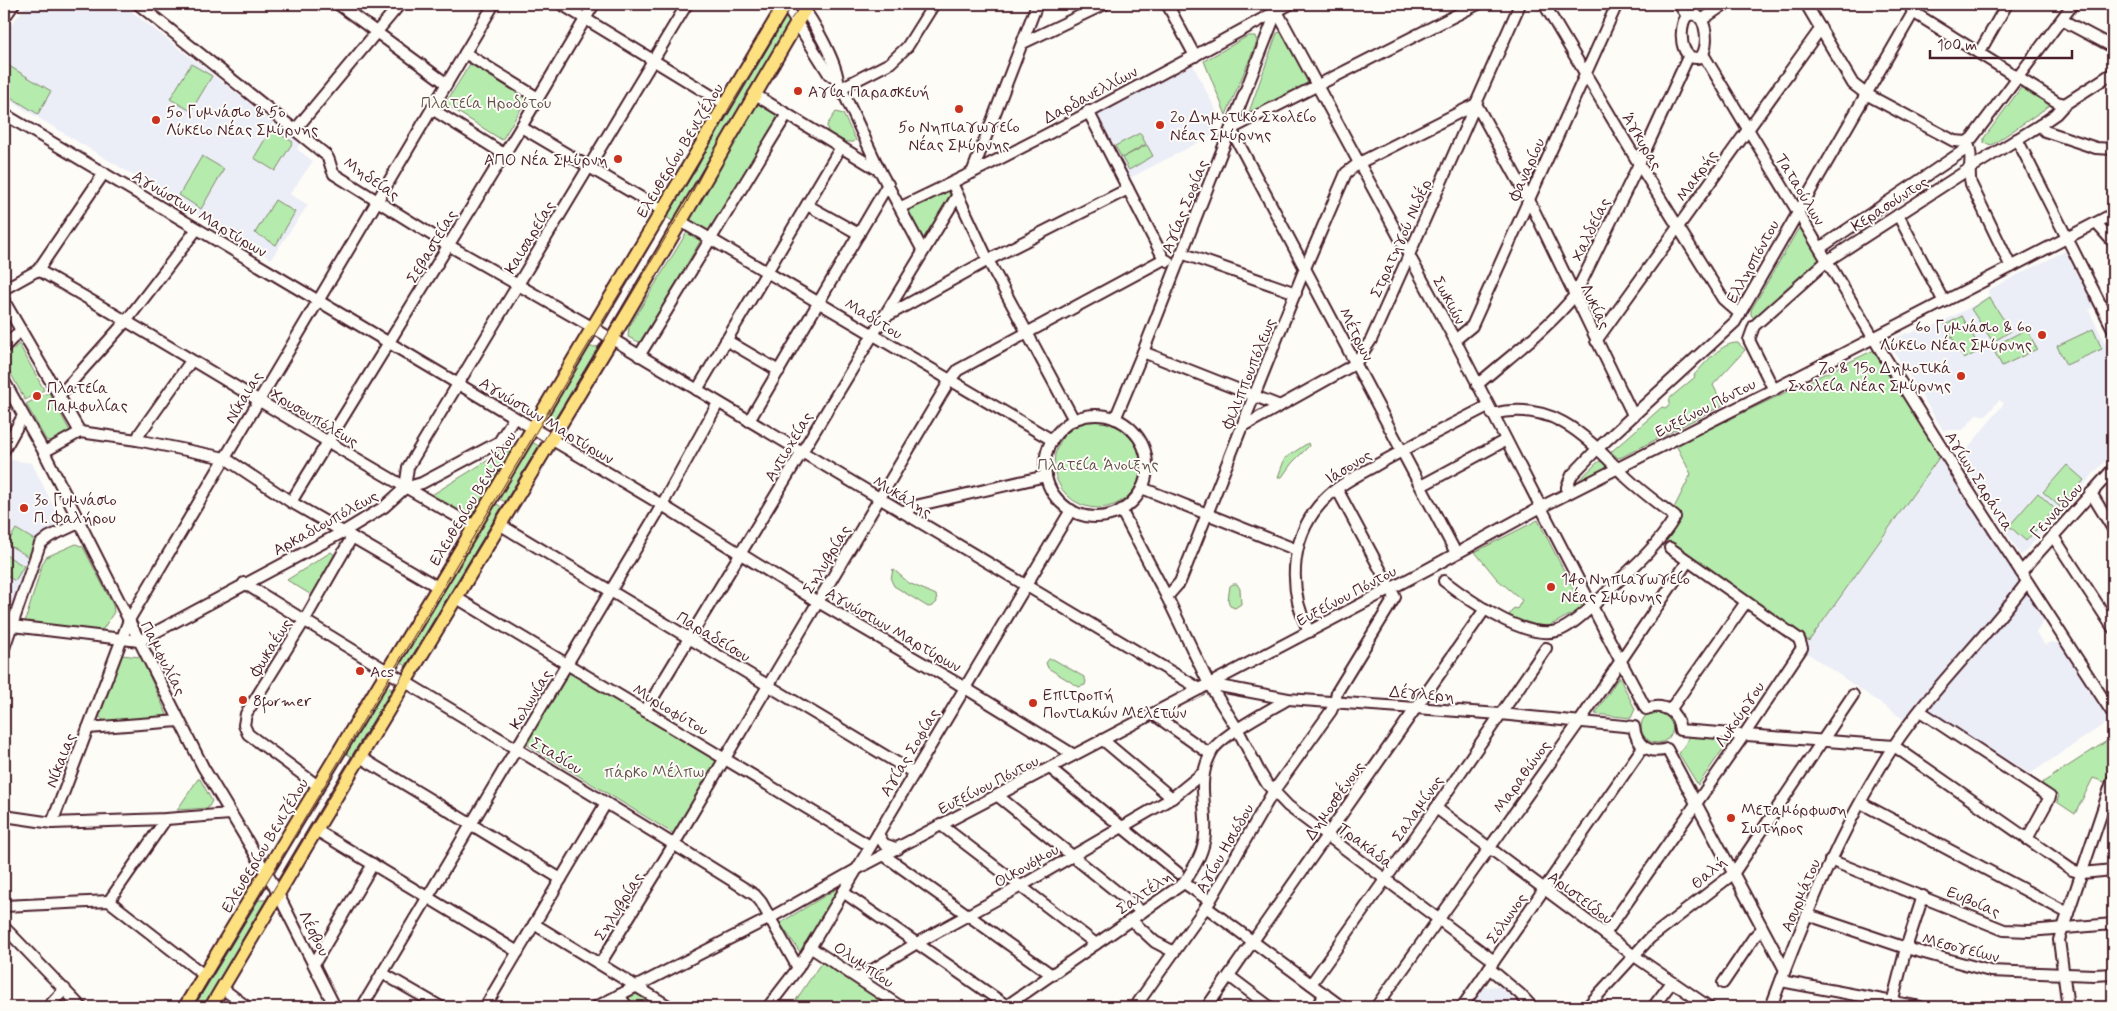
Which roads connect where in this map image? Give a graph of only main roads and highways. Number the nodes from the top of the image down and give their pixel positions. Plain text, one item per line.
1 (785, 4) edge
2 (804, 6) edge
3 (217, 1000) edge
4 (185, 1007) edge

1 - 4 main road, Ελευθερίου Βενιζέλου
2 - 3 main road

